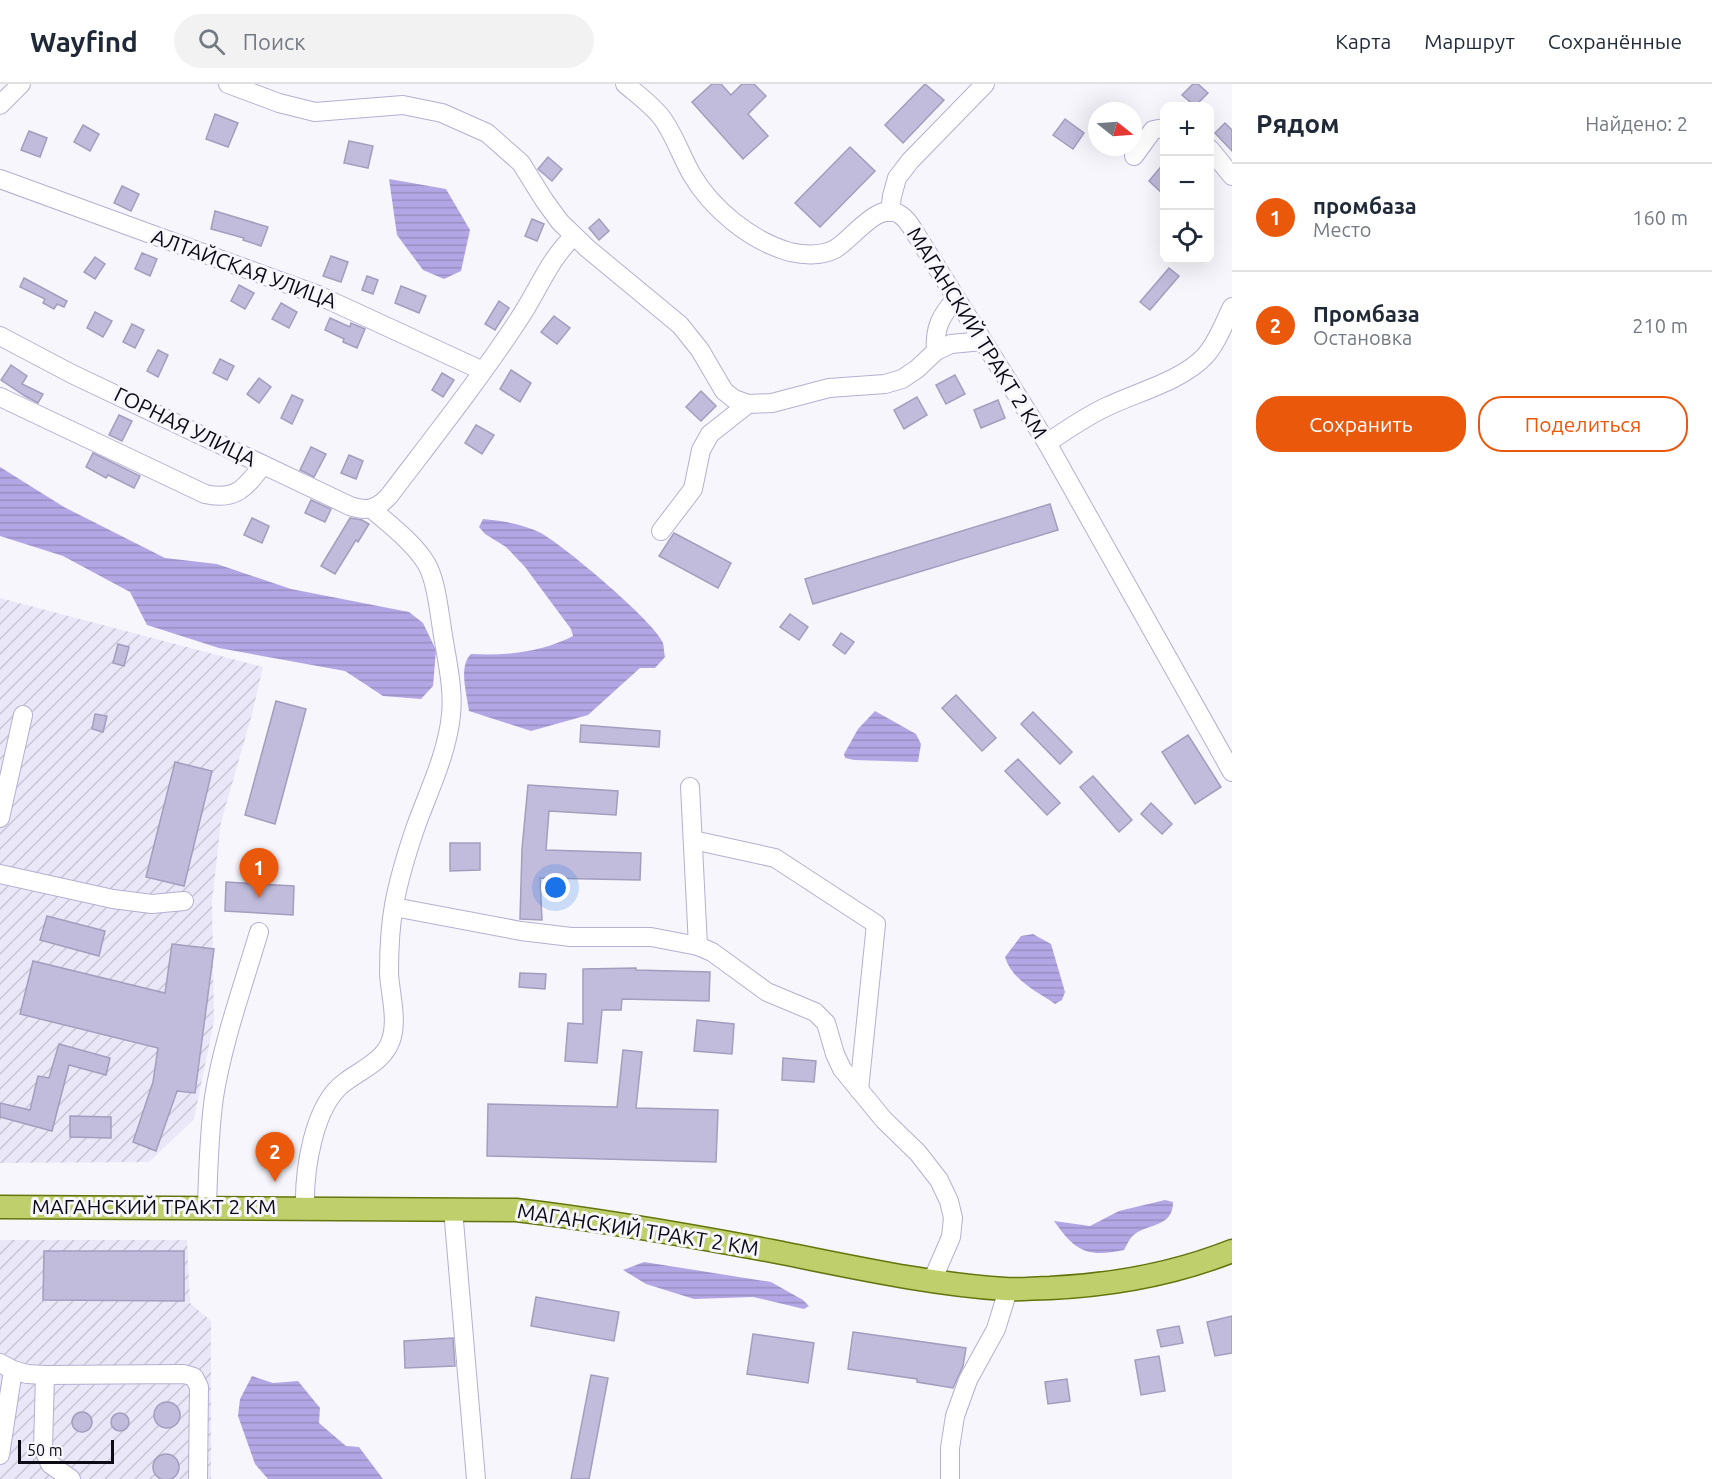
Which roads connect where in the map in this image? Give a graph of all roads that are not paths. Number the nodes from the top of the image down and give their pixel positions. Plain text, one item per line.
1 (21, 84) edge
2 (228, 84) edge
3 (625, 84) edge
4 (985, 84) edge
5 (0, 105) edge
6 (1160, 129) edge
7 (1142, 145) edge
8 (1214, 155) edge
9 (1232, 176) edge
10 (0, 179) edge
11 (890, 212) junction
12 (574, 236) junction
13 (956, 299) junction
14 (1230, 314) edge
15 (0, 336) edge
16 (983, 341) junction
17 (936, 351) junction
18 (483, 371) junction
19 (0, 397) edge
20 (748, 404) junction
21 (1047, 443) junction
22 (263, 465) junction
23 (372, 509) junction
24 (662, 531) dead end
25 (23, 715) dead end
26 (1232, 772) edge
27 (690, 787) dead end
28 (0, 818) edge
29 (693, 840) junction
30 (0, 874) edge
31 (184, 901) dead end
32 (394, 907) junction
33 (259, 932) dead end
34 (698, 946) junction
35 (859, 1090) junction
36 (0, 1207) edge
37 (207, 1207) junction
38 (305, 1208) junction
39 (453, 1209) junction
40 (1232, 1251) edge
41 (932, 1281) junction
42 (1008, 1290) junction
43 (6, 1367) edge
44 (45, 1376) junction
45 (0, 1455) edge
46 (71, 1479) edge
47 (198, 1479) edge
48 (476, 1479) edge
49 (950, 1479) edge

1 - 5 street
2 - 12 street
3 - 11 street, МАГАНСКИЙ ТРАКТ 2 КМ
4 - 11 street
6 - 7 street
8 - 9 street
10 - 18 street, АЛТАЙСКАЯ УЛИЦА
11 - 13 street, МАГАНСКИЙ ТРАКТ 2 КМ
12 - 18 street
12 - 20 street
13 - 16 street, МАГАНСКИЙ ТРАКТ 2 КМ
13 - 17 street
14 - 21 street
15 - 22 street, ГОРНАЯ УЛИЦА
16 - 17 street
16 - 21 street, МАГАНСКИЙ ТРАКТ 2 КМ
17 - 20 street
18 - 23 street
19 - 22 street
20 - 24 street
21 - 26 street, МАГАНСКИЙ ТРАКТ 2 КМ
22 - 23 street, ГОРНАЯ УЛИЦА
23 - 32 street
25 - 28 street
27 - 29 street
29 - 34 street
29 - 35 street
30 - 31 street
32 - 34 street
32 - 38 street
33 - 37 street
34 - 35 street
35 - 41 street
36 - 37 main road, МАГАНСКИЙ ТРАКТ 2 КМ
37 - 38 main road, МАГАНСКИЙ ТРАКТ 2 КМ
38 - 39 main road, МАГАНСКИЙ ТРАКТ 2 КМ
39 - 41 main road, МАГАНСКИЙ ТРАКТ 2 КМ
39 - 48 street
40 - 42 main road, МАГАНСКИЙ ТРАКТ 2 КМ
41 - 42 main road, МАГАНСКИЙ ТРАКТ 2 КМ
42 - 49 street
43 - 44 street
43 - 45 street
44 - 46 street
44 - 47 street

